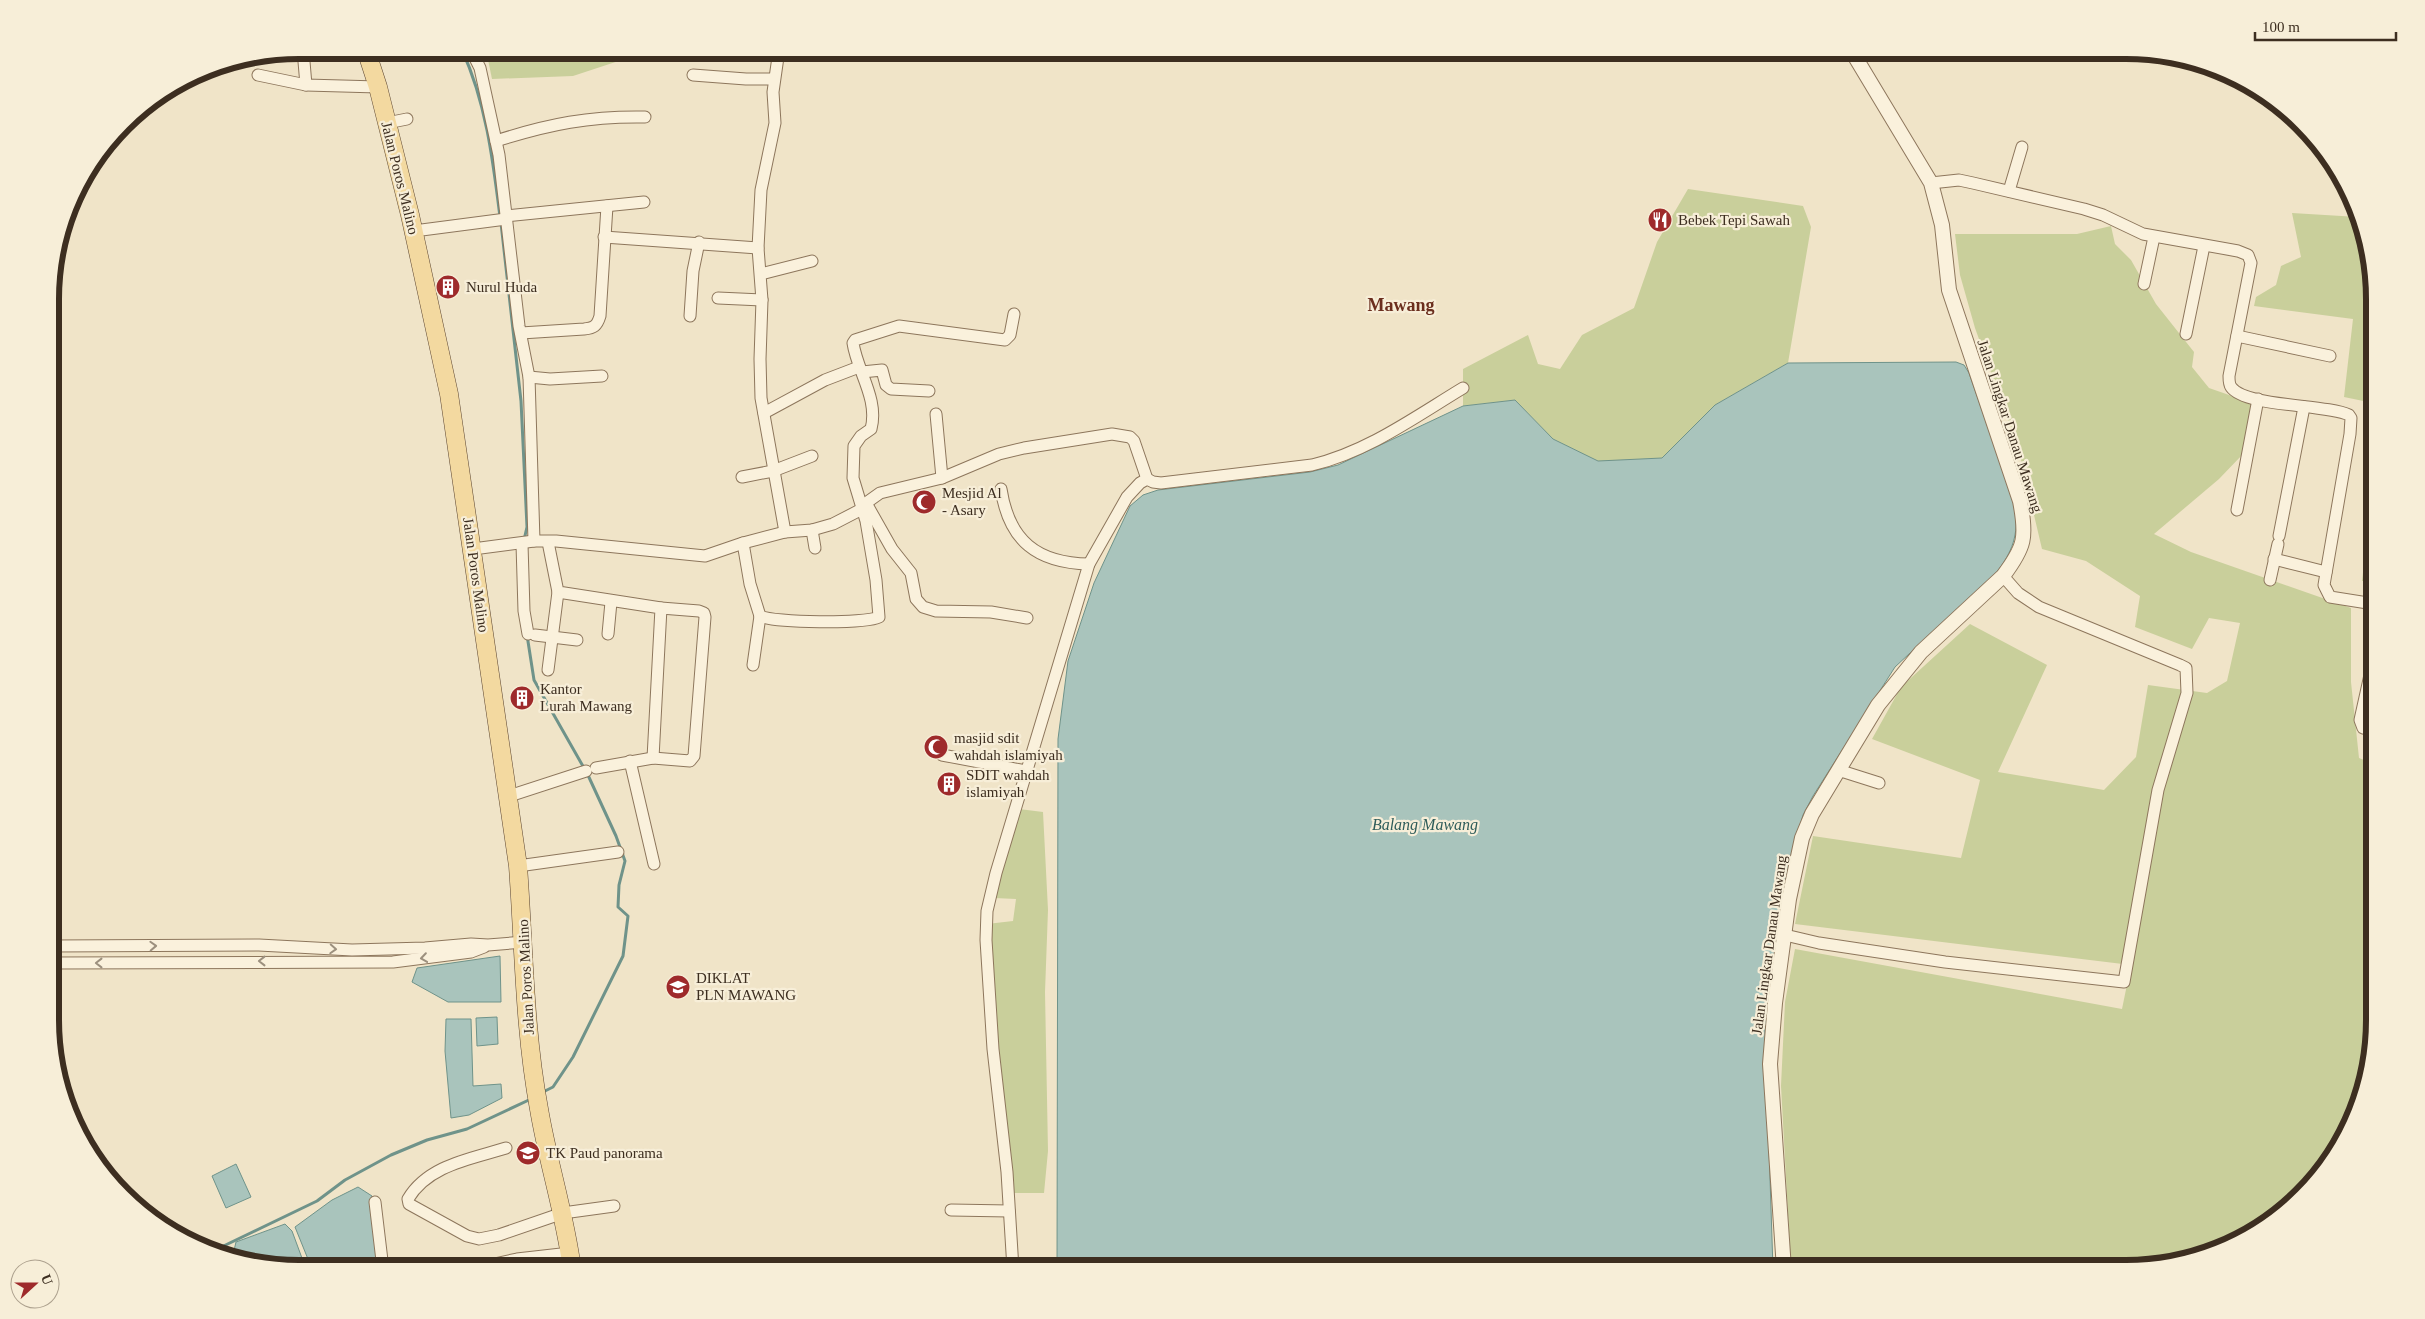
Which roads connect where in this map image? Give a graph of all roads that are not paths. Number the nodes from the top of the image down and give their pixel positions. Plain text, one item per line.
1 (304, 59) edge
2 (369, 59) edge
3 (476, 59) edge
4 (777, 59) edge
5 (1856, 59) edge
6 (258, 75) dead end
7 (692, 75) dead end
8 (774, 79) junction
9 (306, 84) junction
10 (378, 87) junction
11 (645, 117) dead end
12 (407, 118) dead end
13 (387, 123) junction
14 (496, 141) junction
15 (2022, 147) dead end
16 (1931, 183) junction
17 (2009, 191) junction
18 (644, 202) dead end
19 (607, 206) junction
20 (506, 217) junction
21 (414, 232) junction
22 (604, 237) junction
23 (2154, 237) junction
24 (699, 242) junction
25 (2204, 246) junction
26 (758, 248) junction
27 (812, 260) dead end
28 (761, 274) junction
29 (2144, 284) dead end
30 (718, 298) dead end
31 (762, 300) junction
32 (1014, 314) dead end
33 (690, 316) dead end
34 (520, 333) junction
35 (2186, 334) dead end
36 (2237, 336) junction
37 (2330, 356) dead end
38 (861, 369) junction
39 (602, 376) dead end
40 (529, 377) junction
41 (1463, 388) dead end
42 (929, 391) dead end
43 (2258, 399) junction
44 (2304, 407) junction
45 (764, 413) junction
46 (936, 414) dead end
47 (812, 456) dead end
48 (773, 471) junction
49 (742, 477) dead end
50 (942, 478) junction
51 (1147, 479) junction
52 (1001, 489) dead end
53 (864, 506) junction
54 (2237, 510) dead end
55 (812, 530) junction
56 (785, 532) junction
57 (548, 542) junction
58 (527, 543) junction
59 (743, 543) junction
60 (473, 548) junction
61 (814, 548) dead end
62 (2274, 559) junction
63 (1089, 564) junction
64 (2326, 572) junction
65 (2003, 576) junction
66 (2270, 580) dead end
67 (558, 592) junction
68 (611, 602) junction
69 (2366, 603) edge
70 (661, 608) junction
71 (760, 616) junction
72 (1027, 618) dead end
73 (608, 634) dead end
74 (552, 636) junction
75 (577, 640) dead end
76 (753, 665) dead end
77 (548, 670) dead end
78 (2366, 693) edge
79 (2366, 729) edge
80 (942, 755) dead end
81 (652, 758) junction
82 (630, 761) junction
83 (1838, 770) junction
84 (1026, 771) junction
85 (1879, 783) dead end
86 (506, 797) junction
87 (618, 852) dead end
88 (654, 864) dead end
89 (518, 866) junction
90 (1785, 935) junction
91 (524, 942) junction
92 (488, 945) junction
93 (59, 946) edge
94 (59, 963) edge
95 (506, 1148) dead end
96 (375, 1202) dead end
97 (614, 1206) dead end
98 (951, 1210) dead end
99 (1009, 1212) junction
100 (563, 1213) junction
101 (382, 1260) edge
102 (512, 1260) edge
103 (544, 1260) edge
104 (571, 1260) edge
105 (1012, 1260) edge
106 (1783, 1260) edge

1 - 9 street
2 - 10 main road, Jalan Poros Malino
3 - 14 street
4 - 8 street
5 - 16 street, Jalan Lingkar Danau Mawang
6 - 9 street
7 - 8 street
8 - 26 street
9 - 10 street
10 - 13 main road, Jalan Poros Malino
11 - 14 street
12 - 13 street
13 - 21 main road, Jalan Poros Malino
14 - 20 street
15 - 17 street
16 - 17 street
16 - 65 street, Jalan Lingkar Danau Mawang
17 - 23 street
18 - 19 street
19 - 20 street
19 - 22 street
20 - 21 street
20 - 34 street
21 - 60 main road, Jalan Poros Malino
22 - 24 street
22 - 34 street
23 - 25 street
23 - 29 street
24 - 26 street
24 - 33 street
25 - 35 street
25 - 36 street
26 - 28 street
27 - 28 street
28 - 31 street
30 - 31 street
31 - 45 street
32 - 38 street
34 - 40 street
36 - 37 street
36 - 43 street
38 - 42 street
38 - 45 street
38 - 53 street
39 - 40 street
40 - 58 street
41 - 51 street
43 - 44 street
43 - 54 street
44 - 62 street
44 - 64 street
45 - 48 street
46 - 50 street
47 - 48 street
48 - 49 street
48 - 56 street
50 - 51 street
50 - 53 street
51 - 63 street
52 - 63 street
53 - 55 street
53 - 71 street
53 - 72 street
55 - 56 street
55 - 61 street
56 - 59 street
57 - 58 street
57 - 59 street
57 - 67 street
58 - 60 street
58 - 74 street
59 - 71 street
60 - 86 main road, Jalan Poros Malino
62 - 64 street
62 - 66 street
63 - 84 street
64 - 69 street
65 - 83 street, Jalan Lingkar Danau Mawang
65 - 90 street
67 - 68 street
67 - 74 street
68 - 70 street
68 - 73 street
70 - 81 street
70 - 81 street
71 - 76 street
74 - 75 street
74 - 77 street
78 - 79 street
80 - 84 street
81 - 82 street
82 - 86 street
82 - 88 street
83 - 85 street
83 - 90 street, Jalan Lingkar Danau Mawang
84 - 99 street
86 - 89 main road, Jalan Poros Malino
87 - 89 street
89 - 91 main road, Jalan Poros Malino
90 - 106 street, Jalan Lingkar Danau Mawang
91 - 92 street
91 - 100 main road, Jalan Poros Malino
93 -> 92 street
92 -> 94 street
95 - 100 street
96 - 101 street
97 - 100 street
98 - 99 street
99 - 105 street
100 - 104 main road, Jalan Poros Malino
102 - 103 street

